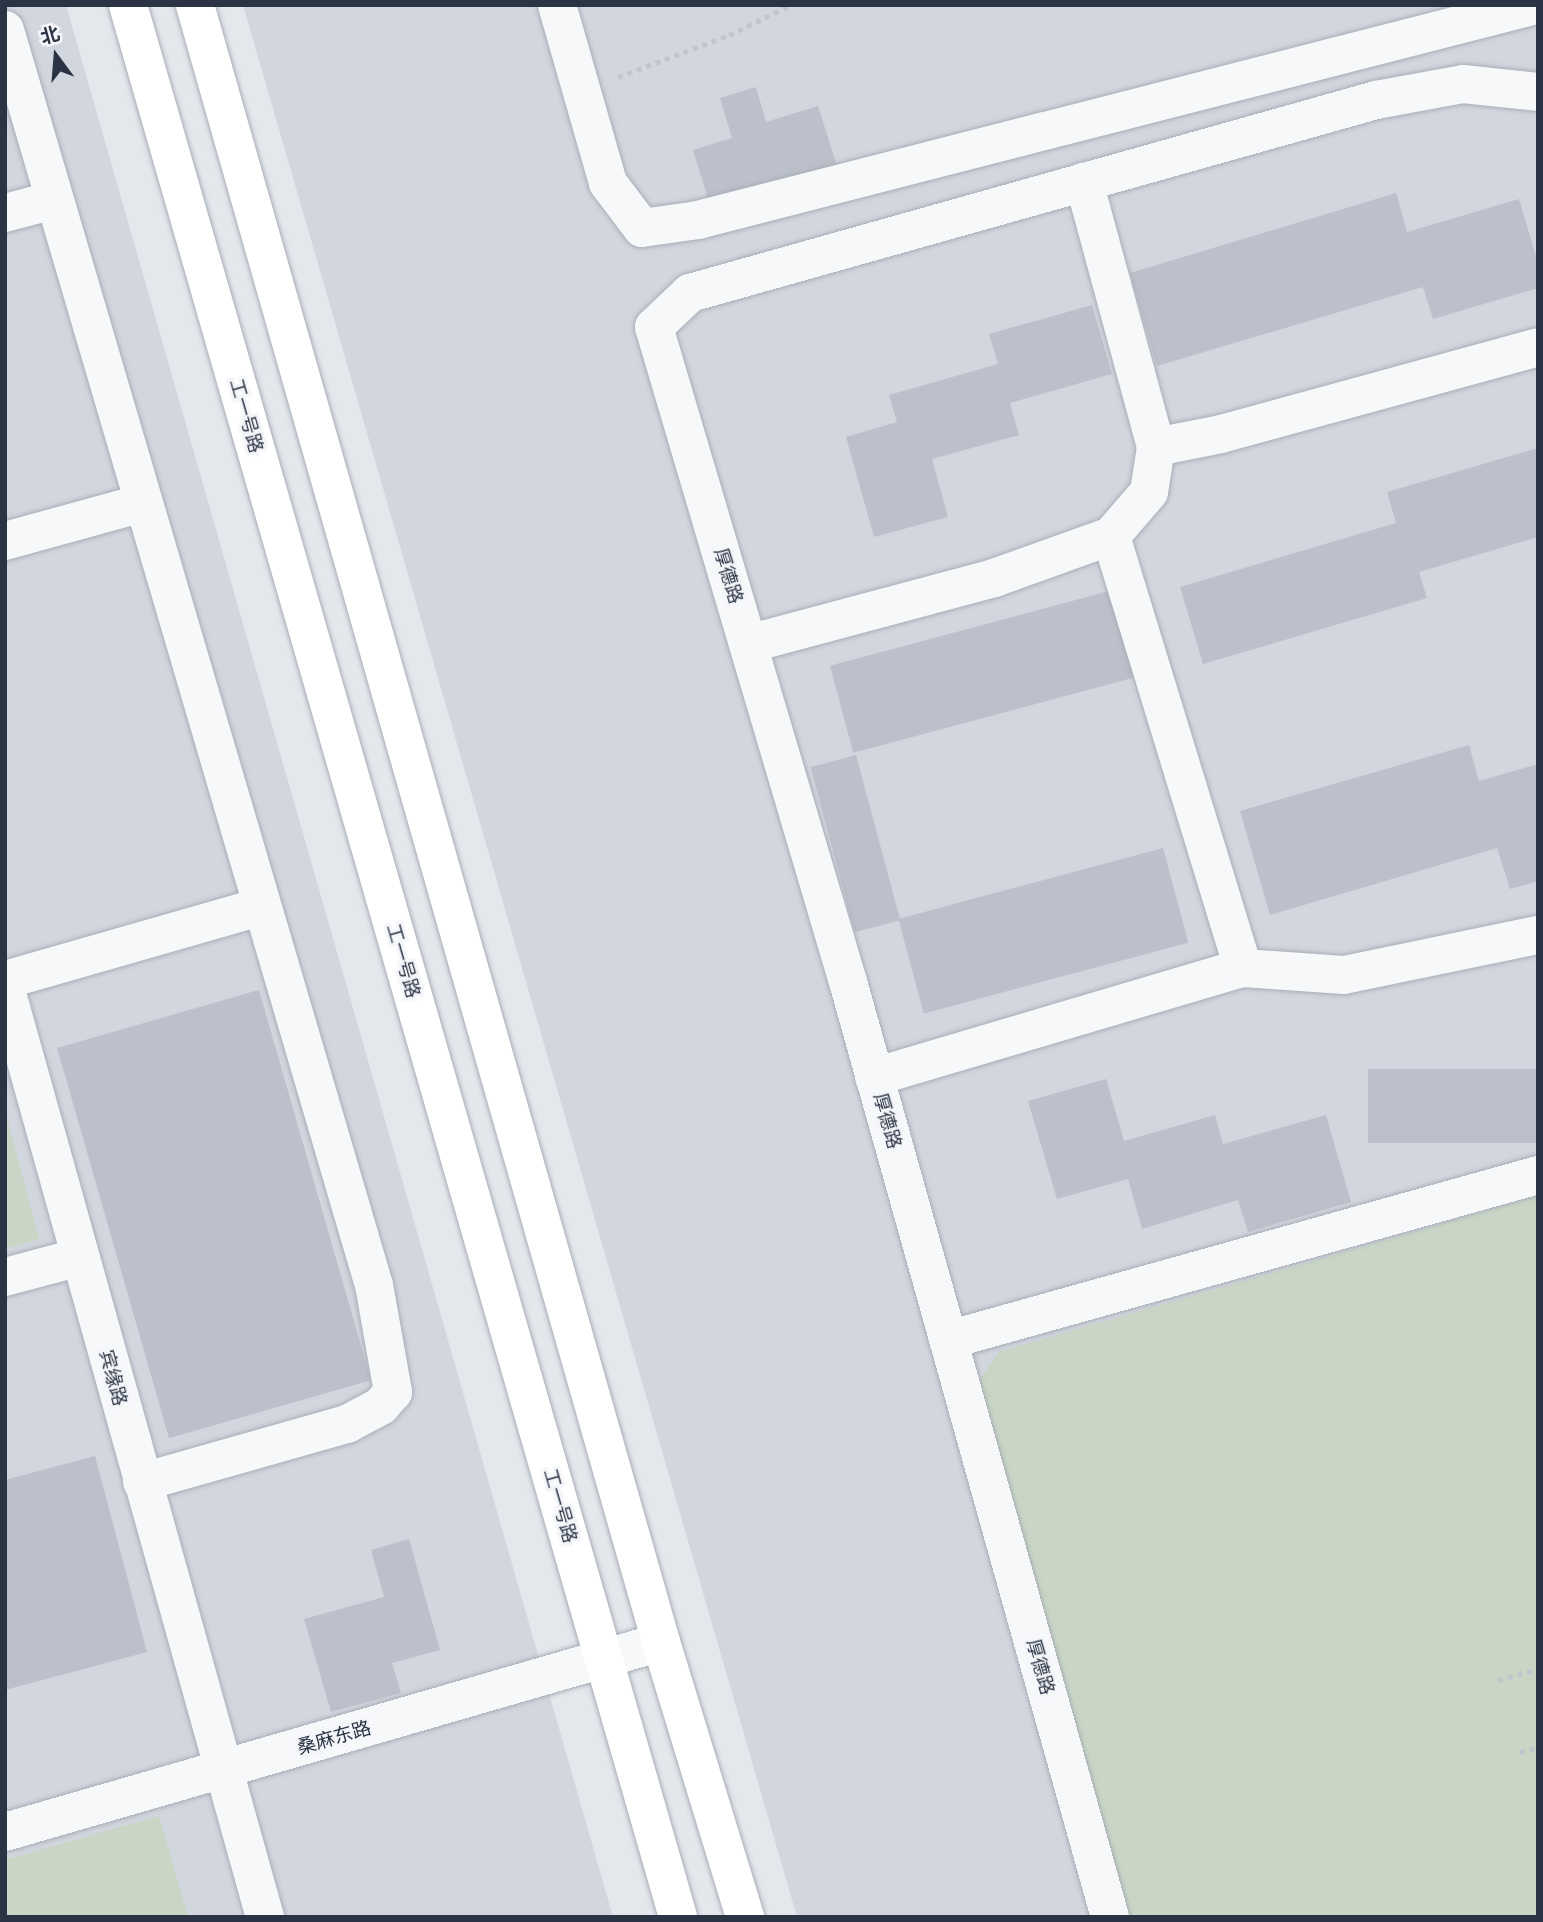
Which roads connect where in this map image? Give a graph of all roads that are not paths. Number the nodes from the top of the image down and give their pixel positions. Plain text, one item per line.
1 (128, 5) edge
2 (195, 5) edge
3 (557, 5) edge
4 (1536, 5) edge
5 (5, 30) edge
6 (1538, 92) edge
7 (1084, 182) junction
8 (54, 200) junction
9 (5, 213) edge
10 (1538, 347) edge
11 (1156, 447) junction
12 (144, 503) junction
13 (1111, 536) junction
14 (5, 541) edge
15 (748, 644) junction
16 (260, 907) junction
17 (1538, 935) edge
18 (1243, 968) junction
19 (5, 980) edge
20 (5, 986) edge
21 (874, 1077) junction
22 (1538, 1175) edge
23 (80, 1256) junction
24 (5, 1278) edge
25 (948, 1340) junction
26 (142, 1482) junction
27 (661, 1642) junction
28 (604, 1659) junction
29 (221, 1771) junction
30 (5, 1832) edge
31 (265, 1917) edge
32 (678, 1917) edge
33 (745, 1917) edge
34 (1110, 1917) edge

1 - 28 main road, 工一号路
2 - 27 main road
3 - 4 street
5 - 8 street
6 - 7 street
7 - 11 street
7 - 15 street, 厚德路
8 - 9 street
8 - 12 street
10 - 11 street
11 - 13 street
12 - 14 street
12 - 16 street
13 - 15 street
13 - 18 street
15 - 21 street, 厚德路
16 - 19 street
16 - 26 street
17 - 18 street
18 - 21 street
20 - 23 street, 宾缘路
21 - 25 street, 厚德路
22 - 25 street
23 - 24 street
23 - 26 street, 宾缘路
25 - 34 street, 厚德路
26 - 29 street, 宾缘路
27 - 28 street, 桑麻东路
27 - 33 main road
28 - 29 street, 桑麻东路
28 - 32 main road, 工一号路
29 - 30 street, 桑麻东路
29 - 31 street, 宾缘路

